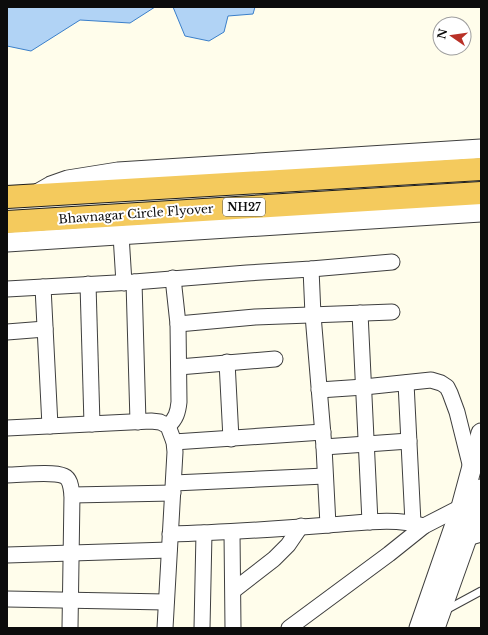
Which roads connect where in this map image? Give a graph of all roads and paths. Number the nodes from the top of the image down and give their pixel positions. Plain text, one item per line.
1 (481, 150) edge
2 (481, 169) edge
3 (481, 193) edge
4 (36, 195) junction
5 (7, 197) edge
6 (481, 212) edge
7 (7, 222) edge
8 (121, 235) junction
9 (7, 242) edge
10 (392, 262) dead end
11 (311, 269) junction
12 (173, 278) junction
13 (129, 282) junction
14 (88, 284) junction
15 (44, 287) junction
16 (7, 289) edge
17 (392, 312) dead end
18 (360, 313) junction
19 (313, 314) junction
20 (178, 324) junction
21 (45, 329) junction
22 (7, 332) edge
23 (275, 360) dead end
24 (227, 362) junction
25 (179, 366) junction
26 (406, 383) junction
27 (364, 387) junction
28 (319, 390) junction
29 (138, 422) junction
30 (92, 424) junction
31 (50, 426) junction
32 (168, 426) junction
33 (7, 428) edge
34 (322, 432) junction
35 (481, 433) edge
36 (231, 439) junction
37 (409, 441) junction
38 (174, 442) junction
39 (366, 444) junction
40 (324, 448) junction
41 (471, 469) junction
42 (7, 475) edge
43 (325, 476) junction
44 (173, 488) junction
45 (481, 490) edge
46 (72, 495) junction
47 (461, 508) junction
48 (370, 522) junction
49 (418, 524) junction
50 (328, 525) junction
51 (301, 526) junction
52 (204, 533) junction
53 (232, 533) junction
54 (170, 534) junction
55 (474, 536) edge
56 (169, 550) junction
57 (70, 552) junction
58 (7, 555) edge
59 (234, 590) junction
60 (481, 591) edge
61 (7, 599) edge
62 (70, 600) junction
63 (166, 602) junction
64 (438, 621) edge
65 (303, 623) edge
66 (70, 628) edge
67 (165, 628) edge
68 (202, 628) edge
69 (233, 628) edge
70 (289, 628) edge
71 (419, 628) edge

1 - 4 street
2 - 4 highway, Bhavnagar Circle Flyover / NH27
3 - 7 highway, Bhavnagar Circle Flyover / NH27
4 - 5 highway, NH27
6 - 8 street
8 - 9 street
8 - 13 street
10 - 11 street
11 - 12 street
11 - 19 street
12 - 13 street
12 - 20 street
13 - 14 street
13 - 29 street
14 - 15 street
14 - 30 street
15 - 16 street
15 - 21 street
17 - 18 street
18 - 19 street
18 - 27 street
19 - 20 street
19 - 28 street
20 - 25 street
21 - 22 street
21 - 31 street
23 - 24 street
24 - 25 street
24 - 36 street
25 - 32 street
26 - 27 street
26 - 37 street
26 - 41 street
27 - 28 street
27 - 39 street
28 - 34 street
29 - 30 street
29 - 32 street
30 - 31 street
31 - 33 street
32 - 38 street
34 - 36 street
34 - 40 street
35 - 41 street
36 - 38 street
37 - 39 street
37 - 49 street
38 - 44 street
39 - 40 street
39 - 48 street
40 - 43 street
41 - 47 street
42 - 46 street
43 - 44 street
43 - 50 street
44 - 46 street
44 - 54 street
45 - 55 street
46 - 57 street
47 - 49 street
47 - 71 street
48 - 49 street
48 - 50 street
49 - 65 street
50 - 51 street
51 - 53 street
51 - 59 street
52 - 53 street
52 - 54 street
52 - 68 street
53 - 59 street
54 - 56 street
55 - 64 street
56 - 57 street
56 - 63 street
57 - 58 street
57 - 62 street
59 - 69 street
60 - 64 lane
61 - 62 street
62 - 63 street
62 - 66 street
63 - 67 street
65 - 70 street

